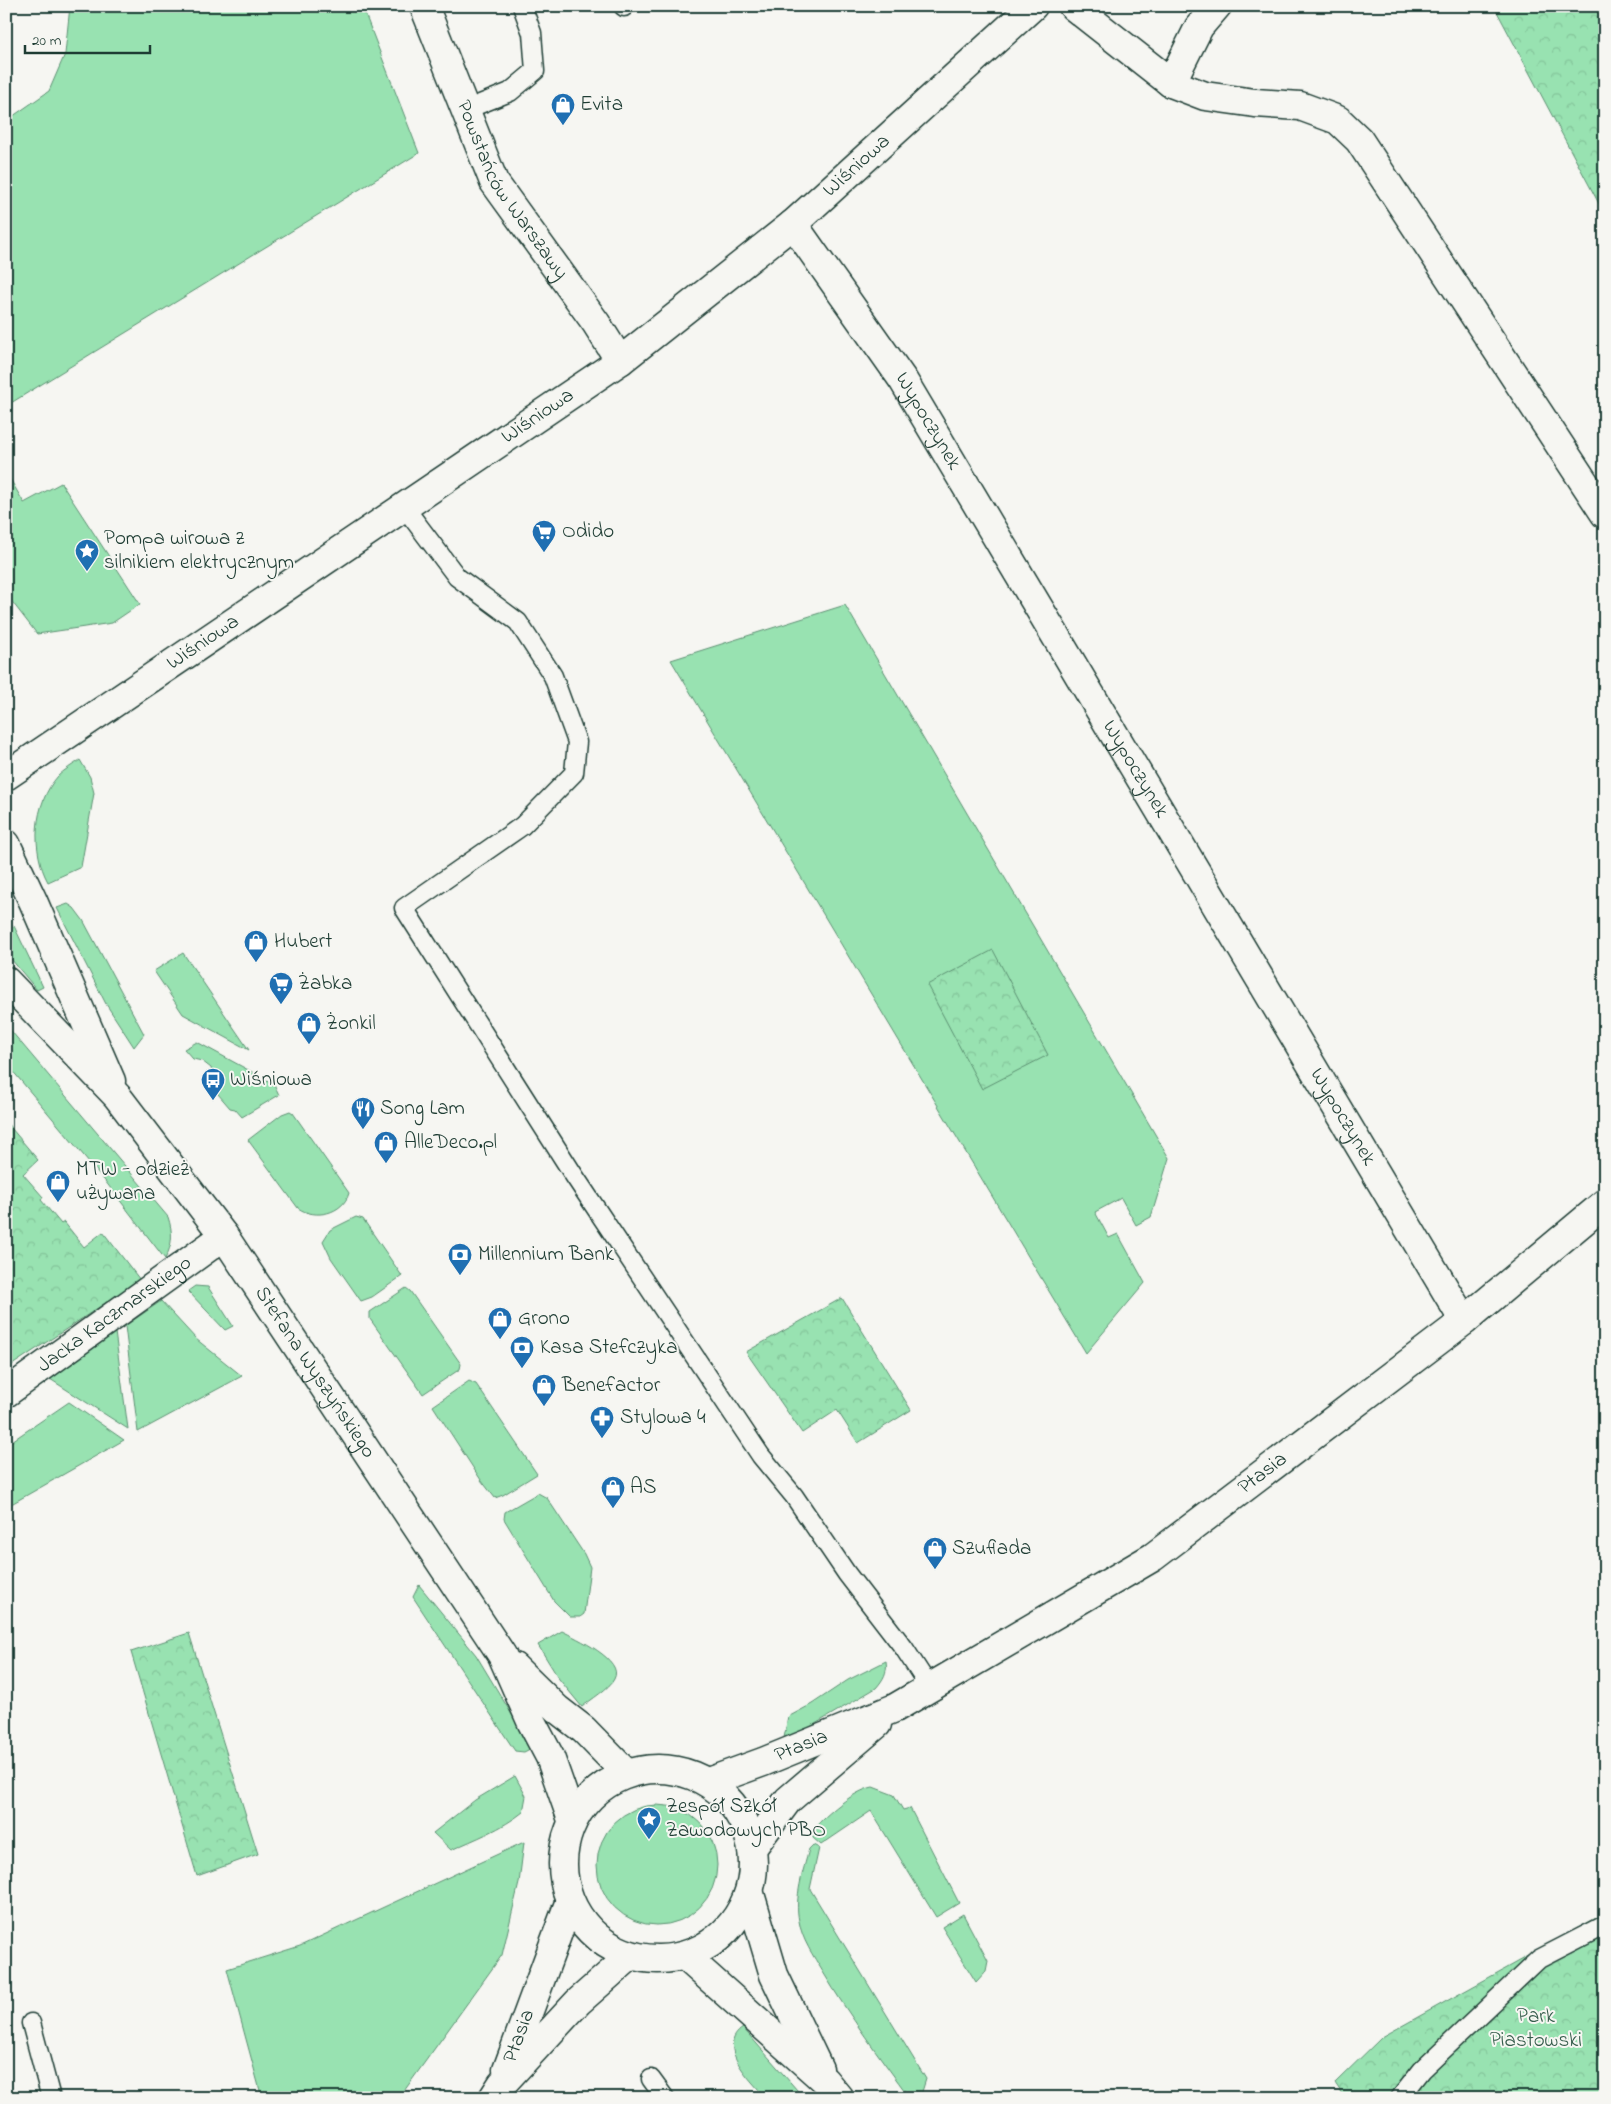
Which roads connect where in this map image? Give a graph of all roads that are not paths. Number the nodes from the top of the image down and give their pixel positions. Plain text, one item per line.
1 (424, 6) edge
2 (522, 6) edge
3 (1034, 6) edge
4 (1073, 6) edge
5 (1217, 6) edge
6 (1172, 83) junction
7 (465, 110) junction
8 (793, 224) junction
9 (620, 361) junction
10 (405, 508) junction
11 (1605, 514) edge
12 (6, 776) edge
13 (6, 844) edge
14 (6, 981) edge
15 (117, 1096) junction
16 (1605, 1203) edge
17 (224, 1236) junction
18 (1464, 1321) junction
19 (6, 1393) edge
20 (502, 1655) junction
21 (930, 1688) junction
22 (895, 1708) junction
23 (626, 1774) junction
24 (708, 1782) junction
25 (572, 1820) junction
26 (753, 1847) junction
27 (750, 1894) junction
28 (569, 1903) junction
29 (1605, 1925) edge
30 (629, 1957) junction
31 (686, 1957) junction
32 (32, 2023) dead end
33 (651, 2079) dead end
34 (832, 2090) edge
35 (497, 2091) edge
36 (51, 2098) edge
37 (665, 2098) edge
38 (1400, 2098) edge

1 - 7 street, Powstańców Warszawy
2 - 7 lane
3 - 8 street, Wiśniowa
4 - 6 street
5 - 6 street
6 - 11 street
7 - 9 street, Powstańców Warszawy
8 - 9 street, Wiśniowa
8 - 18 street, Wypoczynek
9 - 10 street, Wiśniowa
10 - 12 street, Wiśniowa
10 - 21 lane
13 - 15 street, Stefana Wyszyńskiego
14 - 15 street, Stefana Wyszyńskiego
15 - 17 street, Stefana Wyszyńskiego
16 - 18 street, Ptasia
17 - 19 street, Jacka Kaczmarskiego
17 - 20 street, Stefana Wyszyńskiego
18 - 21 street, Ptasia
20 - 23 street, Stefana Wyszyńskiego
20 - 25 street, Stefana Wyszyńskiego
21 - 22 street, Ptasia
22 - 24 street, Ptasia
22 - 26 street, Ptasia
23 - 24 street
23 - 25 street
24 - 26 street
25 - 28 street
26 - 27 street
27 - 31 street
27 - 34 street
28 - 30 street
28 - 35 street, Ptasia
29 - 38 lane
30 - 31 street
30 - 35 street, Ptasia
31 - 34 street
32 - 36 lane
33 - 37 lane

